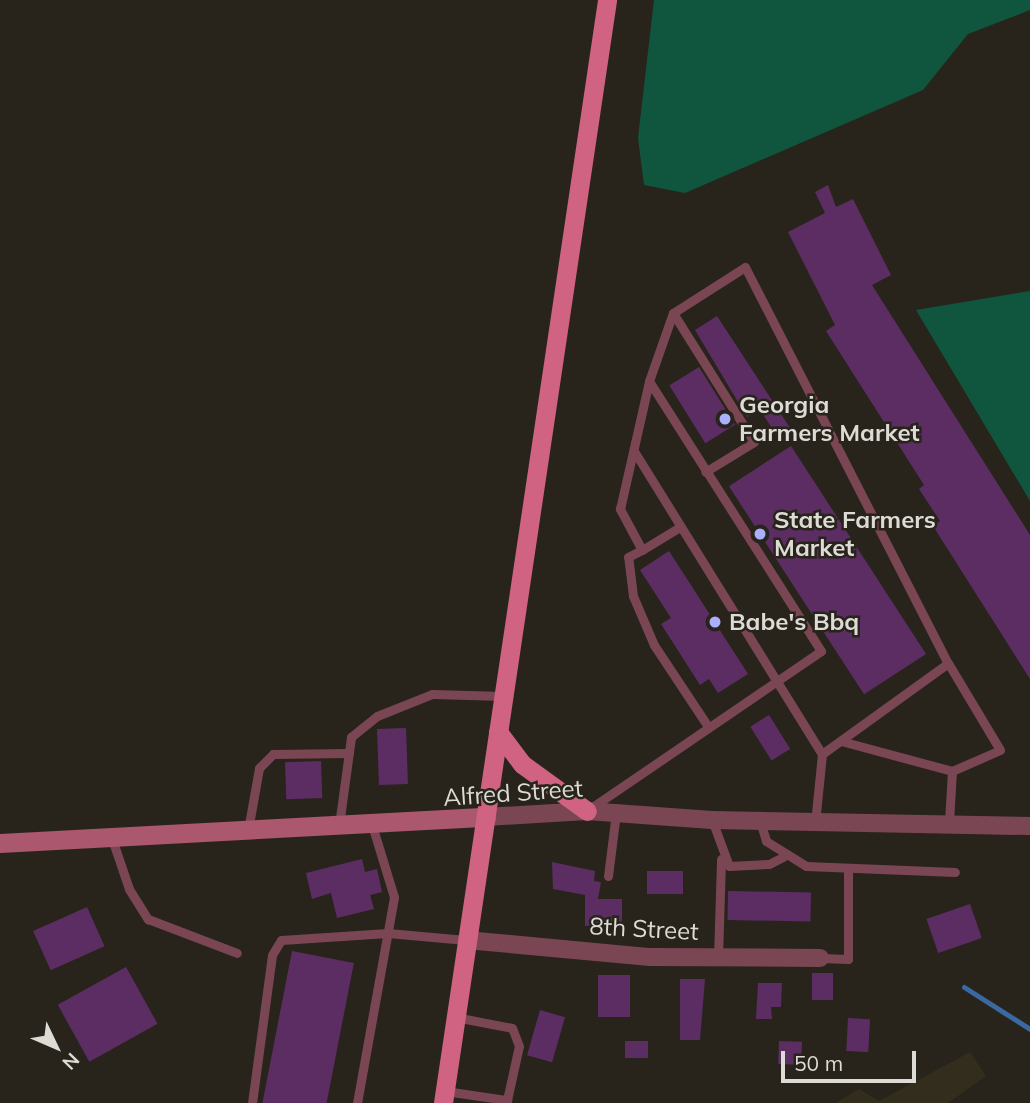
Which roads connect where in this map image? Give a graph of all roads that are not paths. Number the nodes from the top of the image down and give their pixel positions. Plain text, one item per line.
1 (607, 0) edge
2 (673, 313) junction
3 (649, 381) junction
4 (634, 451) junction
5 (705, 472) junction
6 (680, 527) junction
7 (642, 550) junction
8 (948, 663) junction
9 (775, 681) junction
10 (504, 696) junction
11 (708, 725) junction
12 (498, 732) junction
13 (841, 741) junction
14 (349, 753) junction
15 (822, 754) junction
16 (952, 771) junction
17 (587, 811) junction
18 (616, 813) junction
19 (486, 817) junction
20 (712, 820) junction
21 (760, 821) junction
22 (949, 821) junction
23 (815, 823) junction
24 (372, 825) junction
25 (1030, 826) edge
26 (339, 827) junction
27 (248, 830) junction
28 (111, 835) junction
29 (0, 843) edge
30 (783, 857) junction
31 (721, 859) junction
32 (848, 868) junction
33 (956, 872) dead end
34 (608, 876) dead end
35 (388, 933) junction
36 (466, 940) junction
37 (237, 953) dead end
38 (718, 957) junction
39 (820, 958) joint
40 (456, 1017) junction
41 (444, 1097) edge
42 (252, 1103) edge
43 (357, 1103) edge

1 - 10 main road
2 - 3 lane
2 - 5 lane
2 - 8 lane
3 - 4 lane
3 - 5 lane
4 - 6 lane
4 - 7 lane
5 - 9 lane
6 - 7 lane
6 - 9 lane
7 - 11 lane
8 - 13 lane
8 - 16 lane
9 - 11 lane
9 - 15 lane
10 - 12 main road
10 - 14 lane
11 - 17 lane
12 - 17 main road
12 - 19 main road
13 - 15 lane
13 - 16 lane
14 - 26 lane
14 - 27 lane
15 - 23 lane
16 - 22 lane
17 - 18 street, Alfred Street
17 - 19 street, Alfred Street
18 - 20 street, Alfred Street
18 - 34 lane
19 - 24 main road, Alfred Street
19 - 36 main road
20 - 21 street, Alfred Street
20 - 31 lane
21 - 23 street, Alfred Street
21 - 30 lane
22 - 23 street, Alfred Street
22 - 25 street, Alfred Street
24 - 26 main road, Alfred Street
24 - 35 lane
26 - 27 main road, Alfred Street
27 - 28 main road, Alfred Street
28 - 29 main road, Alfred Street
28 - 37 lane
30 - 31 lane
30 - 32 lane
31 - 38 lane
32 - 33 lane
32 - 39 lane
35 - 36 lane
35 - 42 lane
35 - 43 lane
36 - 38 street, 8th Street
36 - 40 main road
38 - 39 street, 8th Street
40 - 41 main road
40 - 41 lane

